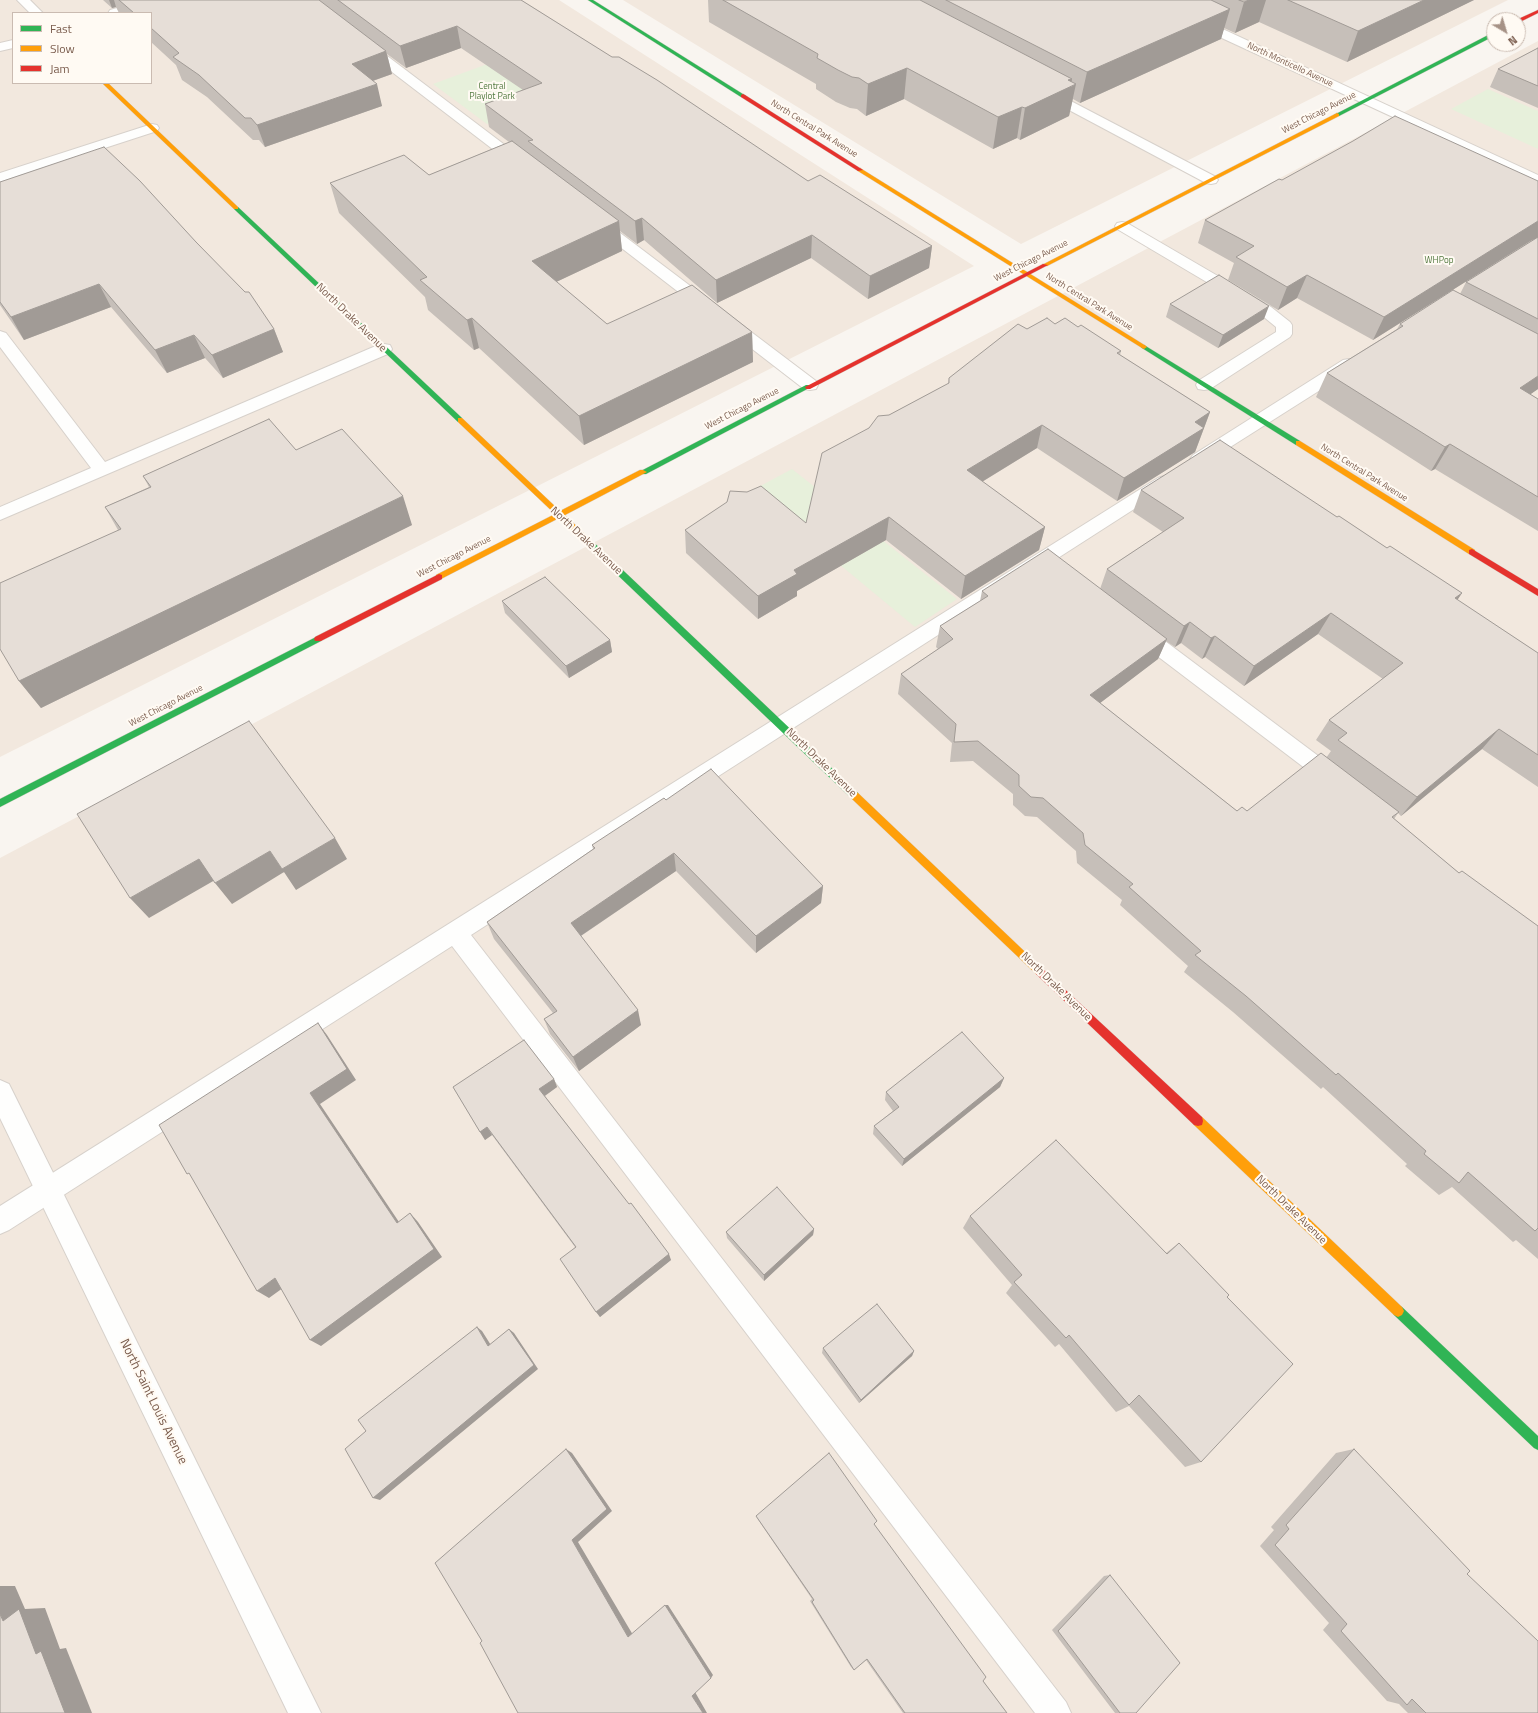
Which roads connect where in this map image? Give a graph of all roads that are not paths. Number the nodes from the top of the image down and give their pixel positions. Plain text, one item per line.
1 (23, 0) edge
2 (157, 0) edge
3 (590, 0) edge
4 (1150, 0) edge
5 (1538, 11) edge
6 (36, 12) edge
7 (117, 12) edge
8 (1207, 14) edge
9 (1526, 17) edge
10 (1194, 20) junction
11 (356, 38) edge
12 (1486, 38) edge
13 (12, 44) edge
14 (0, 48) edge
15 (106, 84) edge
16 (1035, 86) edge
17 (1366, 100) junction
18 (152, 128) junction
19 (532, 172) edge
20 (0, 178) edge
21 (1211, 180) junction
22 (1538, 180) edge
23 (588, 215) edge
24 (1122, 226) junction
25 (1026, 274) junction
26 (0, 336) edge
27 (384, 349) junction
28 (1367, 353) edge
29 (810, 385) junction
30 (1204, 385) junction
31 (1261, 420) junction
32 (102, 470) junction
33 (0, 514) edge
34 (559, 515) junction
35 (1042, 559) junction
36 (1061, 573) edge
37 (1538, 593) edge
38 (1125, 621) edge
39 (781, 725) junction
40 (1347, 789) edge
41 (0, 803) edge
42 (455, 932) junction
43 (0, 1092) edge
44 (49, 1190) junction
45 (0, 1222) edge
46 (1538, 1444) edge
47 (305, 1713) edge
48 (1055, 1713) edge

1 - 6 street
2 - 7 street
3 - 25 street, North Central Park Avenue
4 - 10 street, North Monticello Avenue
5 - 9 street
8 - 10 street
10 - 17 street, North Monticello Avenue
11 - 19 street
12 - 17 street, West Chicago Avenue
13 - 14 street
15 - 18 street, North Drake Avenue
16 - 21 street
17 - 21 street, West Chicago Avenue
17 - 22 street, North Monticello Avenue
18 - 20 street
18 - 27 street, North Drake Avenue
21 - 24 street, West Chicago Avenue
23 - 29 street
24 - 25 street, West Chicago Avenue
24 - 30 street
25 - 29 street, West Chicago Avenue
25 - 30 street, North Central Park Avenue
26 - 32 street
27 - 32 street
27 - 34 street, North Drake Avenue
28 - 31 street
29 - 34 street, West Chicago Avenue
30 - 31 street, North Central Park Avenue
31 - 35 street
31 - 37 street, North Central Park Avenue
32 - 33 street
34 - 39 street, North Drake Avenue
34 - 41 street, West Chicago Avenue
35 - 36 street
35 - 39 street
38 - 40 street
39 - 42 street
39 - 46 street, North Drake Avenue
42 - 44 street
42 - 48 street
43 - 44 street, North Saint Louis Avenue
44 - 45 street
44 - 47 street, North Saint Louis Avenue

